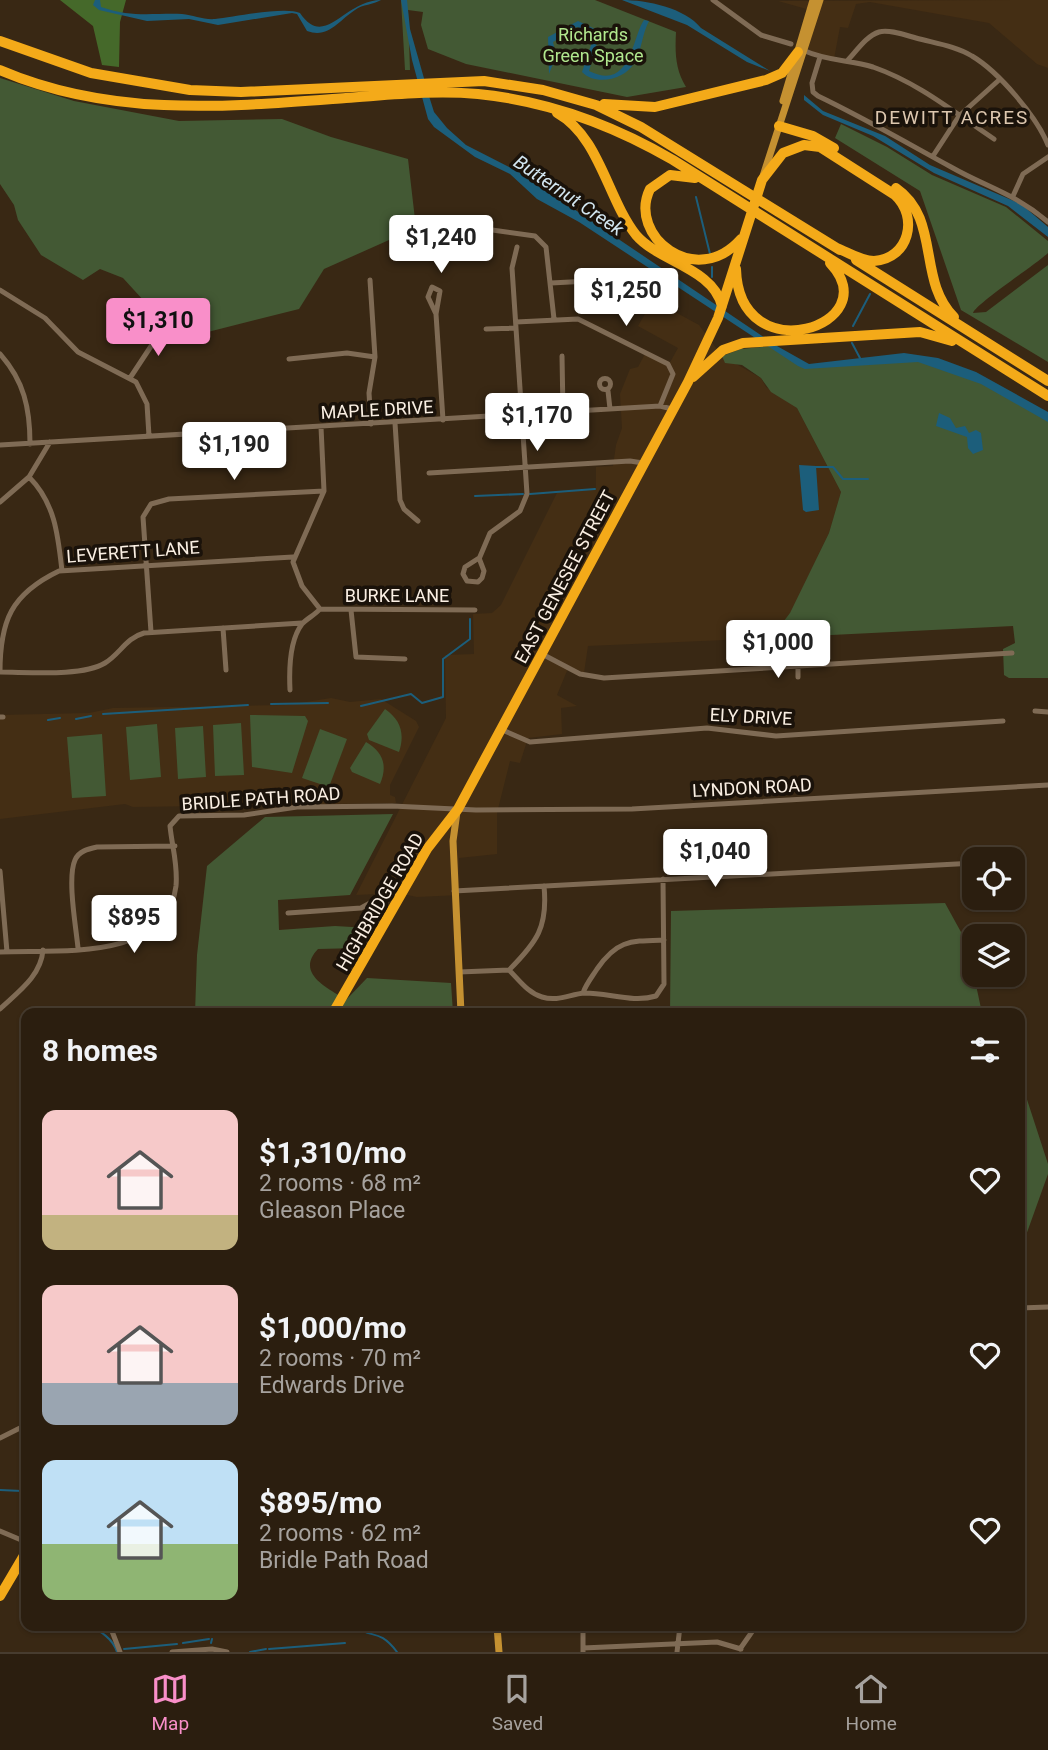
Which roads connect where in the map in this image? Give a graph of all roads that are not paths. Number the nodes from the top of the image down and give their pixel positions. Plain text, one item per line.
1 (713, 0) edge
2 (730, 0) edge
3 (818, 1) edge
4 (726, 8) junction
5 (0, 41) edge
6 (798, 48) junction
7 (820, 57) junction
8 (847, 61) junction
9 (0, 70) edge
10 (999, 80) junction
11 (583, 101) junction
12 (538, 104) junction
13 (960, 116) junction
14 (779, 126) junction
15 (994, 139) dead end
16 (1048, 145) edge
17 (933, 156) junction
18 (1048, 157) edge
19 (705, 180) junction
20 (762, 180) junction
21 (1013, 196) junction
22 (1048, 222) edge
23 (478, 229) dead end
24 (743, 236) junction
25 (517, 247) dead end
26 (838, 248) junction
27 (816, 251) junction
28 (735, 263) junction
29 (370, 280) dead end
30 (589, 281) dead end
31 (551, 283) junction
32 (0, 290) edge
33 (722, 306) junction
34 (436, 313) dead end
35 (554, 319) junction
36 (165, 325) dead end
37 (516, 325) junction
38 (486, 329) dead end
39 (967, 329) junction
40 (975, 350) junction
41 (0, 354) edge
42 (562, 356) dead end
43 (374, 357) junction
44 (289, 359) dead end
45 (130, 378) junction
46 (1048, 381) edge
47 (688, 382) junction
48 (608, 391) dead end
49 (1048, 396) edge
50 (660, 406) junction
51 (672, 408) junction
52 (610, 409) junction
53 (563, 412) junction
54 (523, 415) junction
55 (443, 420) junction
56 (395, 423) junction
57 (371, 424) junction
58 (321, 427) junction
59 (149, 436) junction
60 (50, 442) junction
61 (30, 444) junction
62 (0, 445) edge
63 (643, 463) junction
64 (526, 467) junction
65 (429, 473) dead end
66 (29, 477) junction
67 (324, 491) junction
68 (0, 502) edge
69 (418, 521) dead end
70 (293, 557) junction
71 (479, 559) junction
72 (146, 565) junction
73 (61, 570) junction
74 (320, 609) junction
75 (351, 610) junction
76 (475, 610) dead end
77 (302, 623) junction
78 (223, 628) junction
79 (150, 632) junction
80 (1012, 653) dead end
81 (541, 654) junction
82 (405, 659) dead end
83 (798, 666) junction
84 (226, 670) dead end
85 (0, 672) edge
86 (798, 677) dead end
87 (290, 690) dead end
88 (1035, 711) dead end
89 (1048, 712) edge
90 (1003, 721) dead end
91 (500, 729) junction
92 (1048, 785) edge
93 (458, 809) junction
94 (175, 846) junction
95 (962, 864) edge
96 (0, 871) edge
97 (663, 879) junction
98 (544, 886) junction
99 (454, 891) junction
100 (400, 896) junction
101 (288, 913) dead end
102 (664, 940) junction
103 (78, 948) junction
104 (43, 950) junction
105 (4, 952) edge
106 (509, 970) junction
107 (458, 972) junction
108 (583, 993) junction
109 (336, 1008) edge
110 (461, 1008) edge
111 (0, 1009) edge
112 (1048, 1307) edge
113 (1025, 1308) edge
114 (21, 1427) edge
115 (0, 1438) edge
116 (0, 1531) edge
117 (21, 1540) edge
118 (21, 1560) edge
119 (0, 1596) edge
120 (112, 1631) edge
121 (497, 1631) edge
122 (583, 1631) edge
123 (680, 1631) edge
124 (753, 1631) edge
125 (679, 1643) junction
126 (583, 1650) edge
127 (740, 1651) edge
128 (120, 1652) edge
129 (172, 1652) edge
130 (227, 1652) edge
131 (499, 1652) edge
132 (677, 1652) edge

1 - 4 street
2 - 4 street
3 - 6 main road, EAST GENESEE STREET
4 - 6 street
5 - 11 highway
6 - 7 street
6 - 11 highway
6 - 14 main road, EAST GENESEE STREET
7 - 8 street
7 - 17 street
8 - 10 street
8 - 13 street
9 - 12 highway
10 - 13 street
10 - 16 street
11 - 26 highway
12 - 19 highway
12 - 33 highway
13 - 15 street
13 - 17 street
14 - 20 main road, EAST GENESEE STREET
14 - 39 highway
17 - 21 street
18 - 21 street
19 - 24 highway
19 - 27 highway
20 - 24 highway, EAST GENESEE STREET
20 - 26 highway
21 - 22 street
23 - 31 street
24 - 28 highway, EAST GENESEE STREET
25 - 37 street
26 - 39 highway
27 - 28 highway
27 - 40 highway
28 - 33 highway, EAST GENESEE STREET
29 - 43 street
30 - 31 street
31 - 35 street
32 - 45 street
33 - 47 highway, EAST GENESEE STREET
34 - 55 street
35 - 37 street
35 - 50 street
36 - 45 street
37 - 38 street
37 - 54 street
39 - 46 highway
40 - 47 highway
40 - 49 highway
41 - 61 street
42 - 53 street
43 - 44 street
43 - 57 street
45 - 59 street
47 - 51 highway, EAST GENESEE STREET
48 - 52 street
50 - 51 street, MAPLE DRIVE
50 - 52 street, MAPLE DRIVE
51 - 63 highway, EAST GENESEE STREET
52 - 53 street, MAPLE DRIVE
53 - 54 street, MAPLE DRIVE
54 - 55 street, MAPLE DRIVE
54 - 64 street
55 - 56 street, MAPLE DRIVE
56 - 57 street, MAPLE DRIVE
56 - 69 street
57 - 58 street, MAPLE DRIVE
58 - 59 street, MAPLE DRIVE
58 - 67 street
59 - 60 street, MAPLE DRIVE
60 - 61 street, MAPLE DRIVE
60 - 66 street
61 - 62 street, MAPLE DRIVE
63 - 64 street
63 - 81 highway, EAST GENESEE STREET
64 - 65 street
64 - 71 street
66 - 68 street
66 - 73 street
67 - 70 street
67 - 72 street
70 - 72 street, LEVERETT LANE
70 - 74 street
71 - 71 street
72 - 73 street, LEVERETT LANE
72 - 79 street
73 - 85 street, LEVERETT LANE
74 - 75 street, BURKE LANE
74 - 77 street
75 - 76 street, BURKE LANE
75 - 82 street
77 - 78 street
77 - 87 street
78 - 79 street
78 - 84 street
79 - 85 street
80 - 83 street
81 - 83 street
81 - 91 highway, EAST GENESEE STREET
83 - 86 street
88 - 89 street
90 - 91 street, ELY DRIVE
91 - 93 highway, EAST GENESEE STREET
92 - 93 street, LYNDON ROAD
93 - 94 street, BRIDLE PATH ROAD
93 - 99 main road, EAST GENESEE STREET
93 - 100 highway, HIGHBRIDGE ROAD
94 - 103 street, BRIDLE PATH ROAD
94 - 103 street
95 - 97 street
96 - 105 street
97 - 98 street
97 - 102 street
98 - 99 street
98 - 106 street
99 - 107 main road, EAST GENESEE STREET
100 - 101 street
100 - 109 highway, HIGHBRIDGE ROAD
102 - 108 street
102 - 108 street
103 - 104 street, BRIDLE PATH ROAD
104 - 105 street, BRIDLE PATH ROAD
104 - 111 street
106 - 107 street
106 - 108 street
107 - 110 main road, EAST GENESEE STREET
112 - 113 street
114 - 115 street
116 - 117 street
118 - 119 highway
120 - 128 street
121 - 131 main road
122 - 126 street
123 - 125 street
124 - 127 street
125 - 126 street
125 - 127 street
125 - 132 street
129 - 130 street

